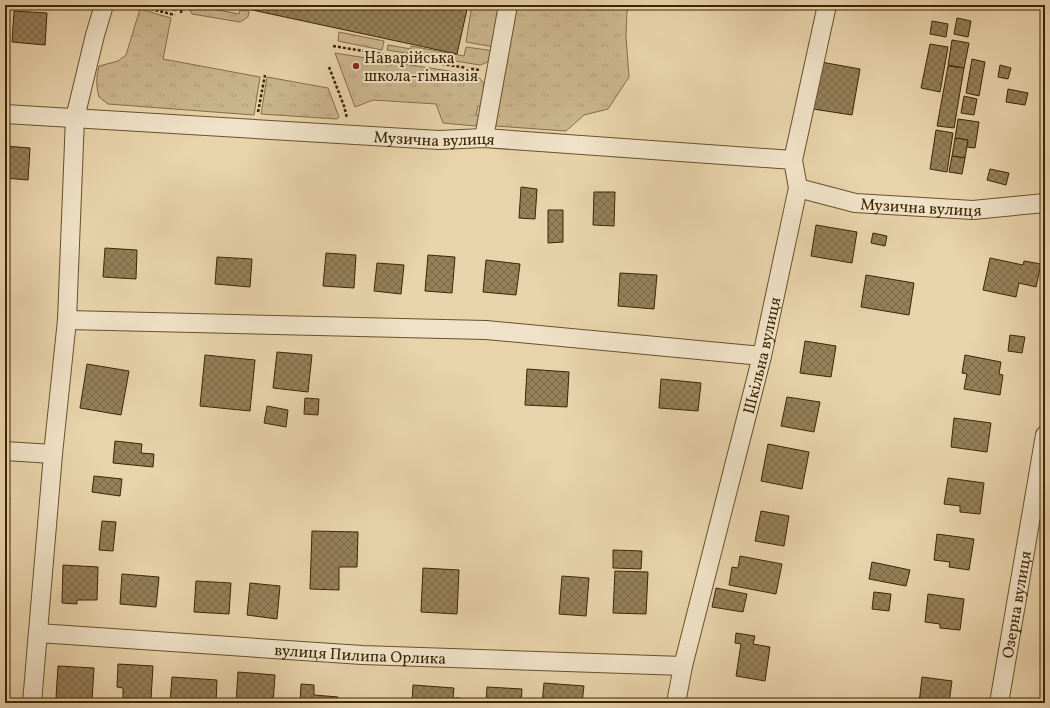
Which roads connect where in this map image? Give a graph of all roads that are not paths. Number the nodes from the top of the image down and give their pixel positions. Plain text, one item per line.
1 (104, 5) edge
2 (508, 5) edge
3 (827, 5) edge
4 (5, 114) edge
5 (75, 118) junction
6 (484, 138) junction
7 (793, 160) junction
8 (798, 188) junction
9 (1045, 203) edge
10 (67, 320) junction
11 (762, 356) junction
12 (1045, 435) edge
13 (5, 451) edge
14 (53, 454) junction
15 (38, 633) junction
16 (684, 666) junction
17 (32, 703) edge
18 (676, 703) edge
19 (999, 703) edge

1 - 5 street
2 - 6 street
3 - 7 street, Шкільна вулиця
4 - 5 street, Музична вулиця
5 - 6 street, Музична вулиця
5 - 10 street
6 - 7 street, Музична вулиця
7 - 8 street, Шкільна вулиця
8 - 9 street, Музична вулиця
8 - 11 street, Шкільна вулиця
10 - 11 street
10 - 14 street
11 - 16 street, Шкільна вулиця
12 - 19 street, Озерна вулиця
13 - 14 street
14 - 15 street
15 - 16 street, вулиця Пилипа Орлика
15 - 17 street
16 - 18 street, Шкільна вулиця

